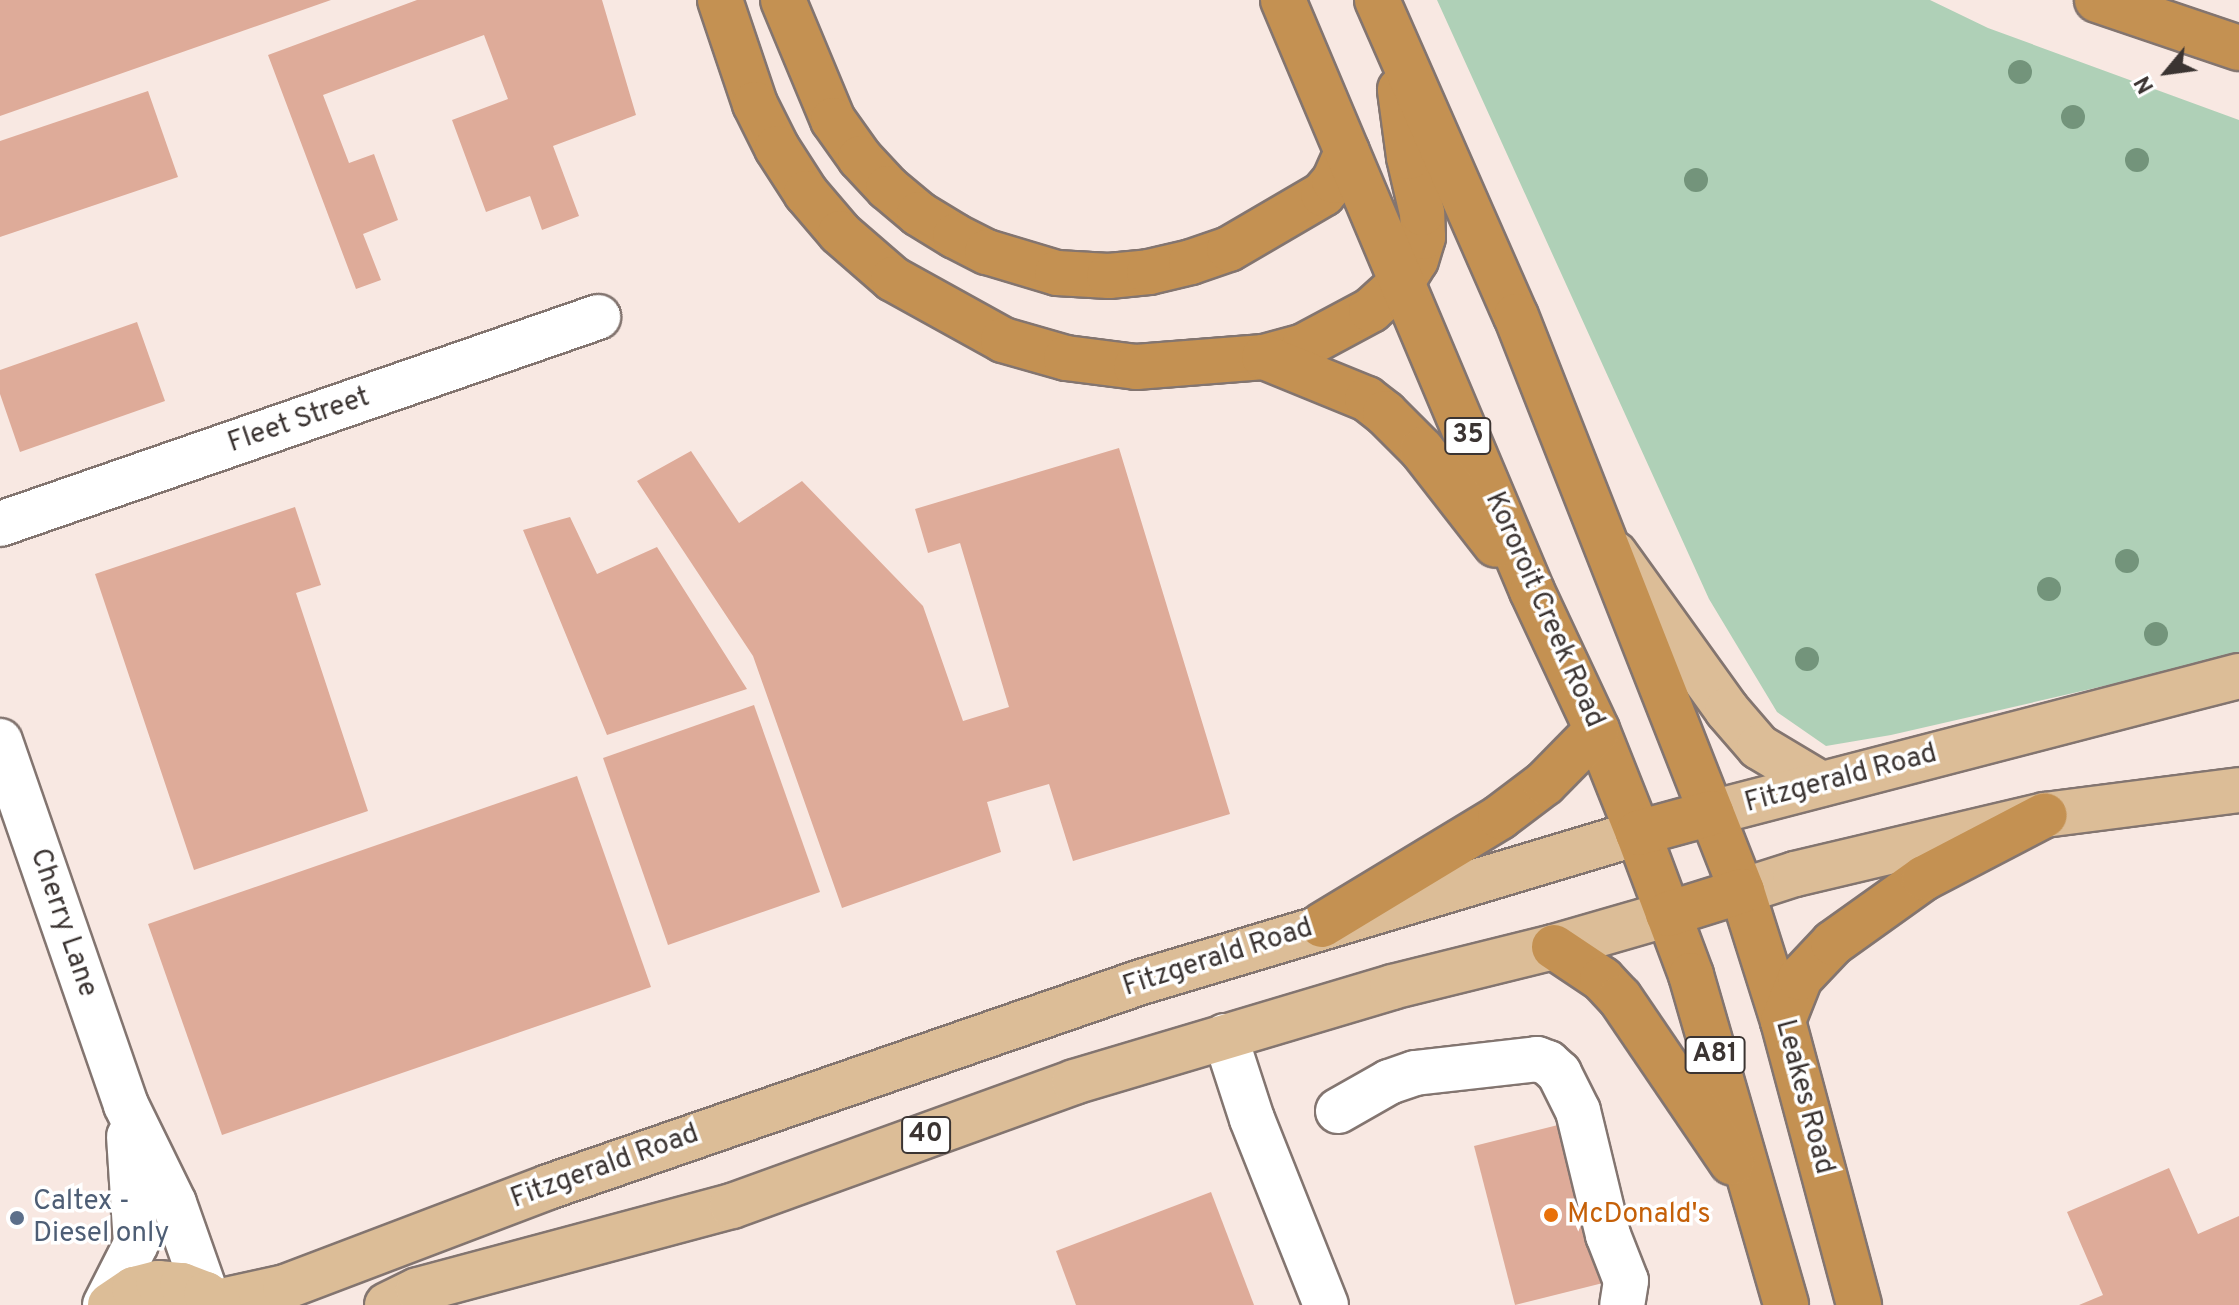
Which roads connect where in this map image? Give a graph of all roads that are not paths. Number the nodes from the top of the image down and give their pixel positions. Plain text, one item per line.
1 (720, 0) edge
2 (783, 0) edge
3 (1283, 0) edge
4 (1377, 0) edge
5 (2097, 0) edge
6 (1394, 44) junction
7 (2239, 48) edge
8 (1347, 152) junction
9 (1402, 282) junction
10 (598, 317) dead end
11 (1264, 357) junction
12 (0, 524) edge
13 (1601, 536) junction
14 (1532, 591) junction
15 (2239, 676) edge
16 (1597, 730) junction
17 (0, 741) edge
18 (1821, 784) junction
19 (2239, 790) edge
20 (1711, 813) junction
21 (2045, 815) junction
22 (1638, 833) junction
23 (1742, 891) junction
24 (1668, 914) junction
25 (1322, 925) junction
26 (1554, 947) junction
27 (1783, 1021) junction
28 (1225, 1036) junction
29 (1352, 1102) dead end
30 (126, 1105) junction
31 (1756, 1198) junction
32 (214, 1300) edge
33 (108, 1305) edge
34 (387, 1305) edge
35 (1326, 1305) edge
36 (1622, 1305) edge
37 (1786, 1305) edge
38 (1859, 1305) edge

1 - 11 highway
2 - 8 highway
3 - 8 highway, Kororoit Creek Road / 35
4 - 6 highway
5 - 7 highway
6 - 9 highway
6 - 13 highway
8 - 9 highway, Kororoit Creek Road / 35
9 - 11 highway
9 - 14 highway, Kororoit Creek Road / 35
10 - 12 street, Fleet Street
11 - 14 highway
13 - 18 main road
13 - 20 highway
14 - 16 highway, Kororoit Creek Road / 35
15 - 18 main road, Fitzgerald Road
16 - 22 highway, Kororoit Creek Road / 35
16 - 25 highway
17 - 30 street, Cherry Lane
18 - 20 main road, Fitzgerald Road
19 - 21 main road
20 - 22 highway, Fitzgerald Road
20 - 23 highway
21 - 23 main road
21 - 27 highway
22 - 24 highway, Kororoit Creek Road
22 - 25 main road, Fitzgerald Road
23 - 24 highway
23 - 27 highway, Leakes Road / A81
24 - 26 main road, 40
24 - 31 highway, A81
25 - 32 main road, Fitzgerald Road
26 - 28 main road, 40
26 - 31 highway
27 - 38 highway, Leakes Road / A81
28 - 34 main road, 40
28 - 35 street
29 - 36 street
30 - 32 street, Cherry Lane
30 - 33 street, Cherry Lane
31 - 37 highway, A81
32 - 33 main road

